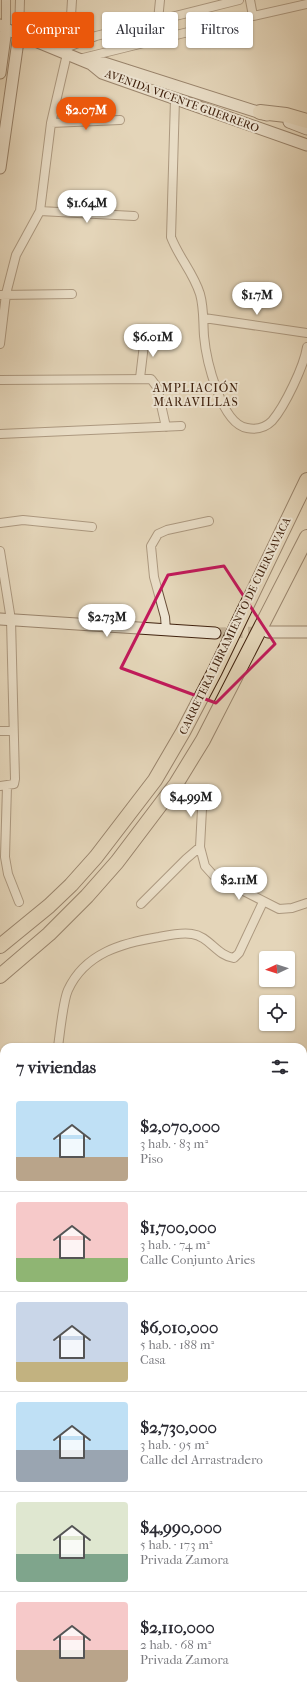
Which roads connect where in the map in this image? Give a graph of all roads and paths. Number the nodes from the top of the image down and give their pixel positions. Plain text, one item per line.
1 (6, 0) edge
2 (20, 0) edge
3 (72, 0) edge
4 (160, 0) edge
5 (240, 0) edge
6 (250, 0) edge
7 (307, 4) edge
8 (20, 12) edge
9 (159, 12) edge
10 (252, 12) edge
11 (178, 15) edge
12 (253, 16) edge
13 (2, 28) edge
14 (12, 32) edge
15 (102, 34) edge
16 (17, 48) edge
17 (61, 48) edge
18 (123, 48) edge
19 (67, 50) junction
20 (79, 59) junction
21 (92, 64) junction
22 (0, 73) edge
23 (0, 79) edge
24 (11, 82) junction
25 (175, 99) junction
26 (227, 102) junction
27 (260, 112) junction
28 (222, 116) junction
29 (120, 120) dead end
30 (307, 121) edge
31 (51, 123) junction
32 (307, 128) edge
33 (307, 145) edge
34 (0, 168) edge
35 (40, 211) junction
36 (134, 216) dead end
37 (72, 294) dead end
38 (3, 295) edge
39 (204, 318) junction
40 (307, 333) edge
41 (145, 336) dead end
42 (0, 344) edge
43 (307, 347) edge
44 (140, 378) junction
45 (0, 380) edge
46 (181, 426) dead end
47 (166, 427) junction
48 (0, 434) edge
49 (307, 480) edge
50 (209, 521) dead end
51 (0, 523) edge
52 (92, 527) dead end
53 (307, 537) edge
54 (0, 551) edge
55 (6, 619) edge
56 (166, 630) junction
57 (268, 632) tunnel mouth
58 (307, 632) edge
59 (215, 633) tunnel mouth
60 (0, 731) edge
61 (13, 731) junction
62 (4, 786) edge
63 (202, 790) dead end
64 (200, 847) junction
65 (19, 902) dead end
66 (263, 902) junction
67 (307, 903) edge
68 (142, 904) dead end
69 (0, 946) edge
70 (0, 976) edge
71 (59, 1043) edge

1 - 13 street
2 - 8 street
3 - 19 street
4 - 9 street
5 - 11 street
6 - 10 street
7 - 12 street
13 - 14 main road
13 - 22 main road
15 - 19 street
16 - 24 main road
17 - 19 main road
18 - 20 street
19 - 20 main road
19 - 31 street
20 - 21 main road
21 - 25 main road, AVENIDA VICENTE GUERRERO
21 - 26 main road, AVENIDA VICENTE GUERRERO
23 - 24 main road
24 - 34 main road
25 - 28 main road, AVENIDA VICENTE GUERRERO
25 - 39 street
26 - 27 main road, AVENIDA VICENTE GUERRERO
26 - 28 main road
27 - 30 highway
27 - 32 main road, AVENIDA VICENTE GUERRERO
28 - 33 main road, AVENIDA VICENTE GUERRERO
29 - 31 street
31 - 35 street
35 - 36 street
35 - 38 street
37 - 38 street
38 - 42 street
39 - 40 street
39 - 43 street
41 - 44 street
44 - 45 street
44 - 47 street
46 - 47 street
47 - 48 street
49 - 69 highway, CARRETERA LIBRAMIENTO DE CUERNAVACA
50 - 56 street
51 - 52 street
53 - 70 highway, CARRETERA LIBRAMIENTO DE CUERNAVACA
54 - 55 street
55 - 56 main road
55 - 61 street
56 - 59 main road
57 - 58 main road
60 - 61 street
61 - 62 street
62 - 65 street
63 - 64 street
64 - 66 street
64 - 68 street
66 - 67 street
66 - 71 street

